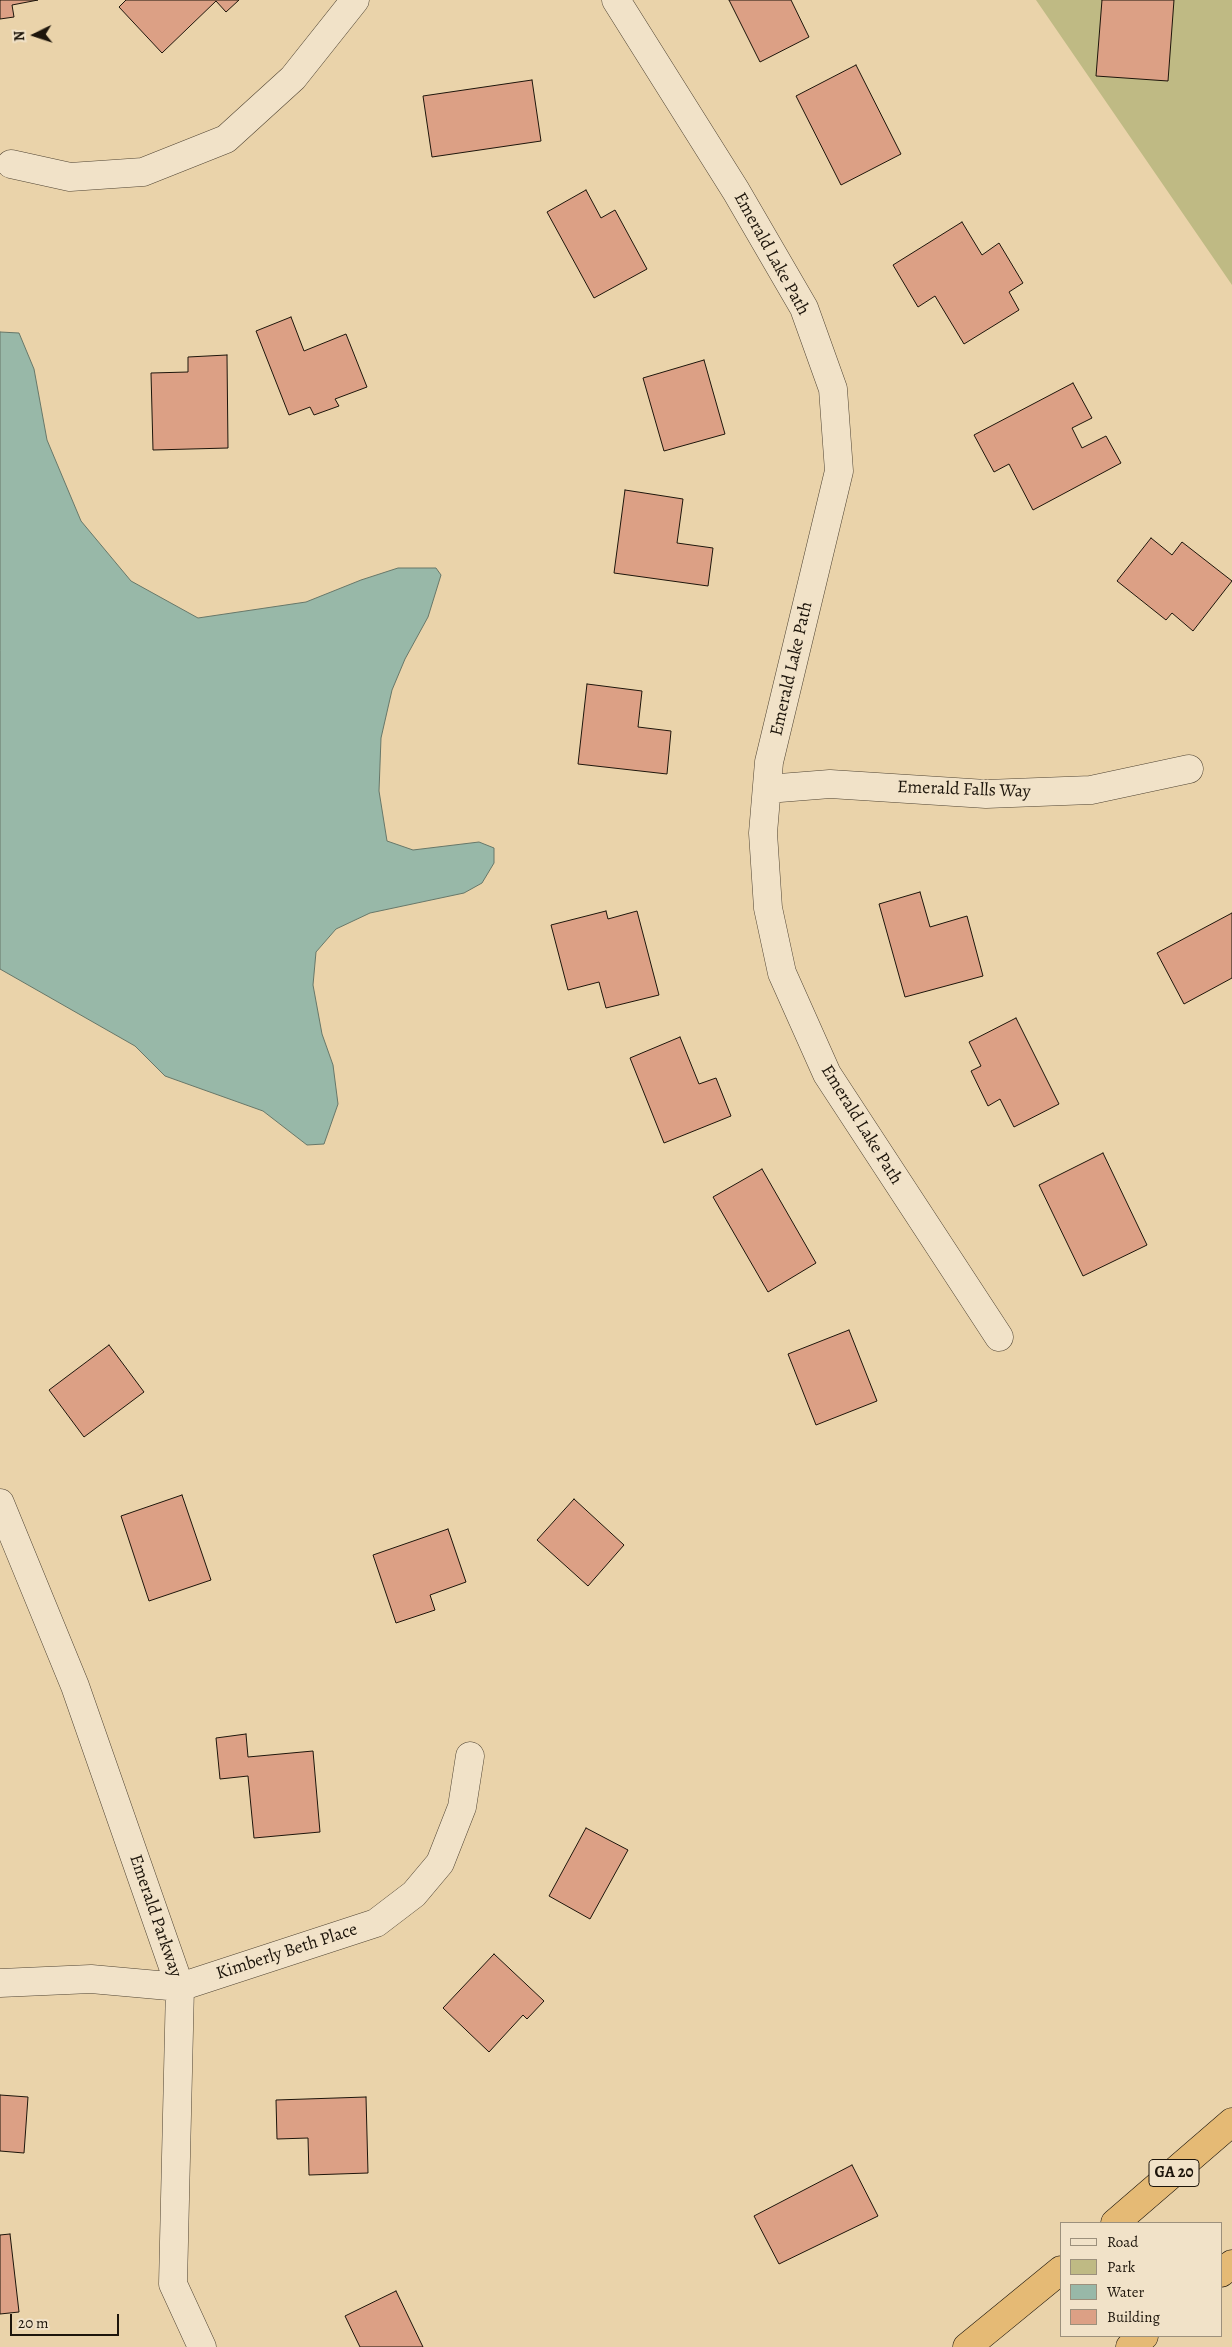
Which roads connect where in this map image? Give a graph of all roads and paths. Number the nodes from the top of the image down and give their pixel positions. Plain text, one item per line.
1 (355, 0) edge
2 (616, 0) edge
3 (11, 164) dead end
4 (1189, 770) dead end
5 (767, 789) junction
6 (999, 1337) dead end
7 (0, 1503) edge
8 (470, 1756) dead end
9 (0, 1983) edge
10 (180, 1987) junction
11 (1232, 2122) edge
12 (1116, 2222) edge
13 (1232, 2264) edge
14 (1060, 2271) edge
15 (1222, 2272) edge
16 (1143, 2337) edge
17 (202, 2347) edge
18 (967, 2347) edge
19 (1130, 2347) edge

1 - 3 street
2 - 5 street, Emerald Lake Path
4 - 5 street, Emerald Falls Way
5 - 6 street, Emerald Lake Path
7 - 10 street, Emerald Parkway
8 - 10 street, Kimberly Beth Place
9 - 10 street, Kimberly Beth Place
10 - 17 street, Emerald Parkway
11 - 12 highway, GA 20
13 - 15 highway
14 - 18 highway
16 - 19 highway

